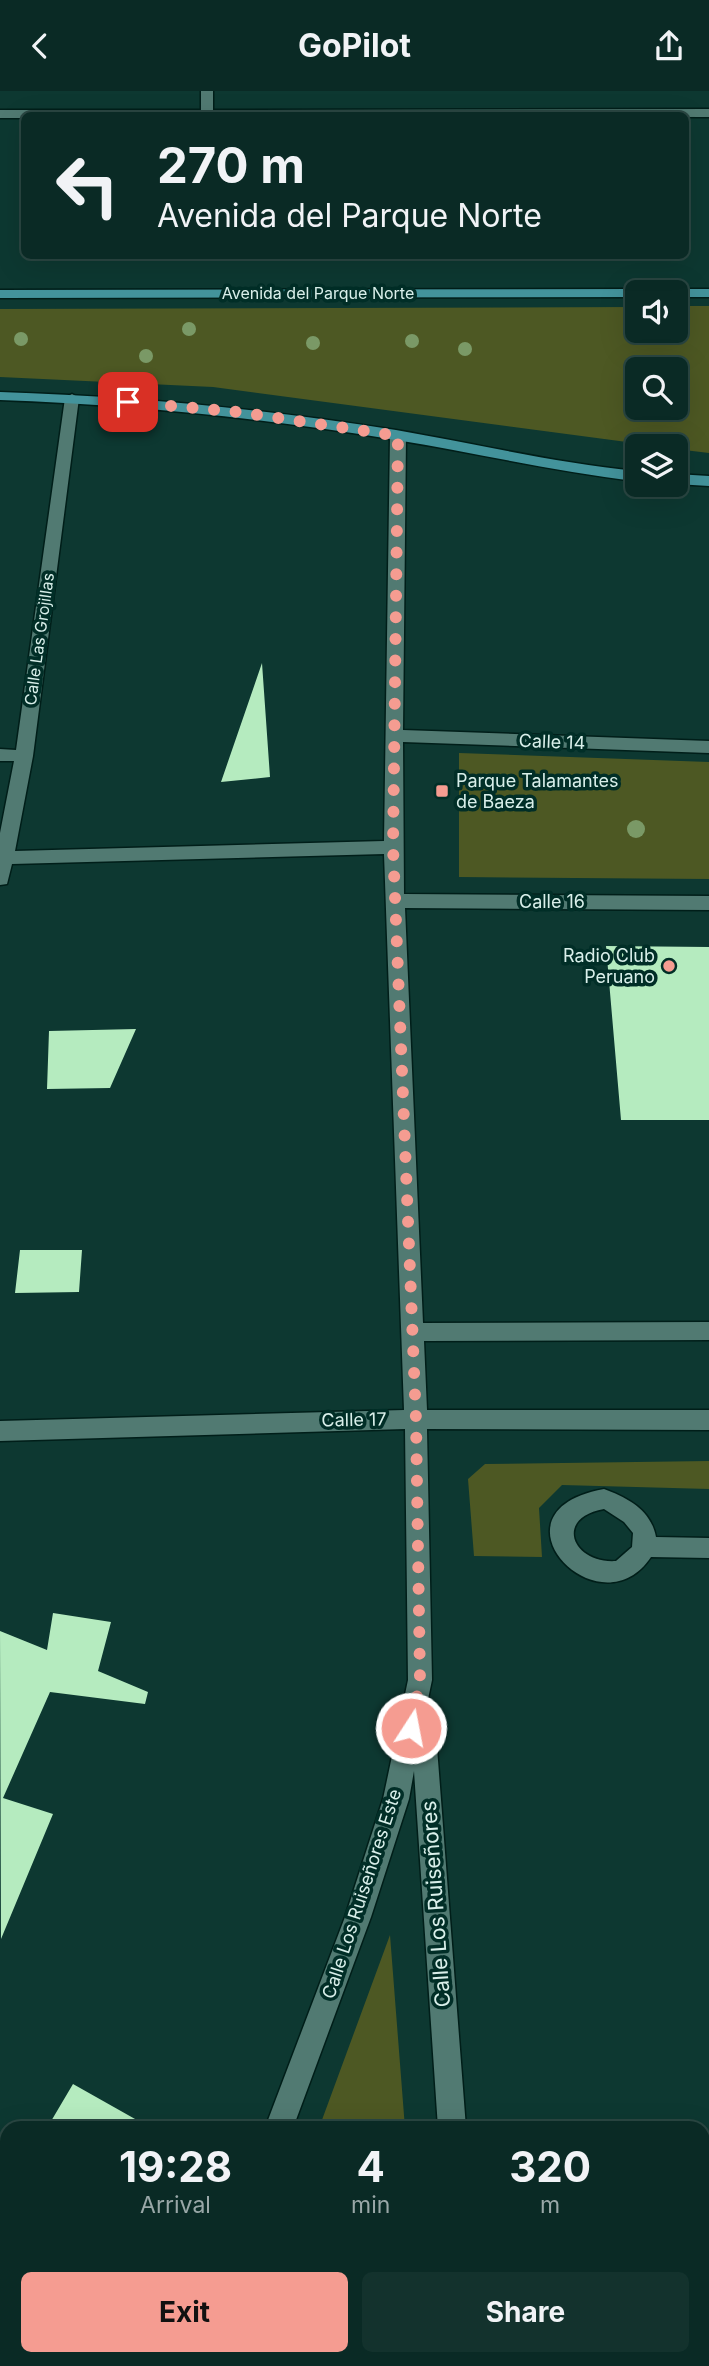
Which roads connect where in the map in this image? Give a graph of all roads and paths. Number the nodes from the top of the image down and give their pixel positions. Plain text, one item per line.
1 (207, 91) edge
2 (207, 112) edge
3 (689, 113) edge
4 (709, 113) edge
5 (0, 114) edge
6 (21, 114) edge
7 (625, 293) edge
8 (688, 293) edge
9 (709, 293) edge
10 (0, 294) edge
11 (0, 396) edge
12 (72, 398) junction
13 (398, 436) junction
14 (625, 475) edge
15 (688, 480) edge
16 (709, 481) edge
17 (396, 736) junction
18 (709, 747) edge
19 (0, 755) edge
20 (24, 756) junction
21 (393, 847) junction
22 (3, 858) junction
23 (0, 879) edge
24 (394, 901) junction
25 (709, 903) edge
26 (709, 1331) edge
27 (412, 1332) junction
28 (416, 1420) junction
29 (709, 1420) edge
30 (0, 1431) edge
31 (643, 1547) dead end
32 (709, 1548) edge
33 (420, 1680) junction
34 (282, 2121) edge
35 (452, 2121) edge

1 - 2 street
3 - 4 street
5 - 6 street
7 - 10 main road, Avenida del Parque Norte
8 - 9 main road
11 - 12 main road
12 - 13 main road
12 - 20 street, Calle Las Grojillas
13 - 14 main road
13 - 17 street, Calle Los Ruiseñores Este
15 - 16 main road
17 - 18 street, Calle 14
17 - 21 street, Calle Los Ruiseñores Este
19 - 20 street
20 - 22 street, Calle Las Grojillas
21 - 22 street
21 - 24 street, Calle Los Ruiseñores Este
22 - 23 street, Calle Las Grojillas
24 - 25 street, Calle 16
24 - 27 street, Calle Los Ruiseñores Este
26 - 27 street
27 - 28 street, Calle Los Ruiseñores Este
28 - 29 street, Calle 17
28 - 30 street, Calle 17
28 - 33 street, Calle Los Ruiseñores Este
31 - 32 street
33 - 34 street, Calle Los Ruiseñores Este
33 - 35 street, Calle Los Ruiseñores

